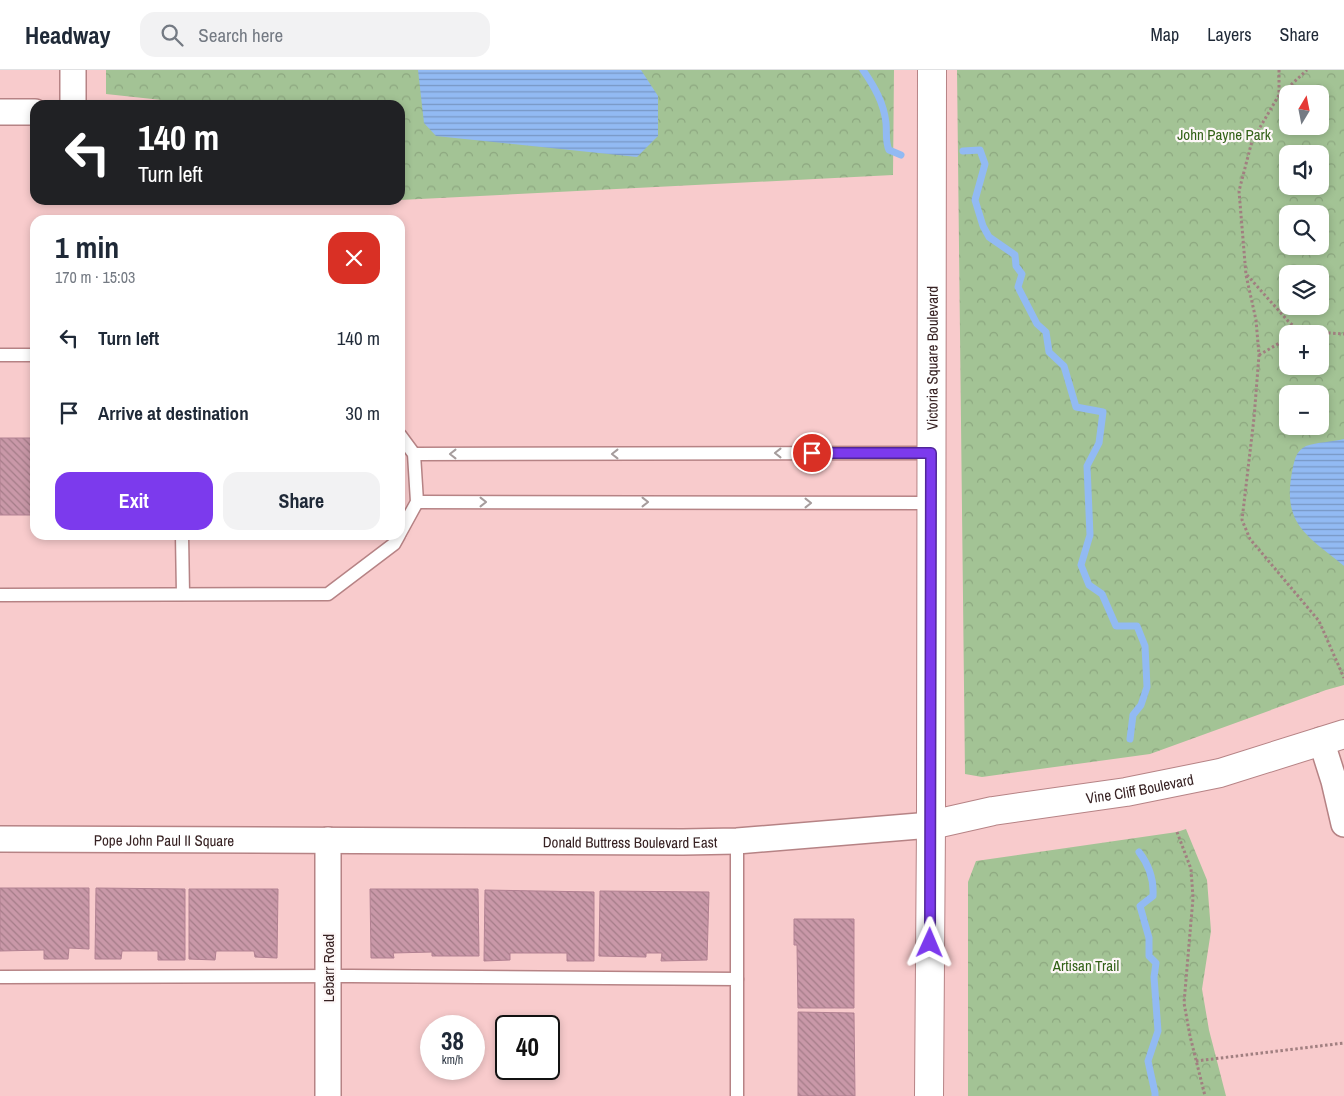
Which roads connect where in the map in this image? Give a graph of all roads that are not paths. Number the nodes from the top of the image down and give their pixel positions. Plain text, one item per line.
1 (73, 70) edge
2 (932, 70) edge
3 (73, 100) edge
4 (0, 112) edge
5 (30, 112) edge
6 (0, 356) edge
7 (30, 356) edge
8 (405, 442) edge
9 (931, 453) junction
10 (414, 454) junction
11 (416, 502) junction
12 (931, 503) junction
13 (405, 523) edge
14 (182, 540) edge
15 (396, 540) edge
16 (183, 594) junction
17 (0, 595) edge
18 (1333, 737) edge
19 (1344, 824) edge
20 (931, 825) junction
21 (0, 839) edge
22 (328, 840) junction
23 (736, 841) junction
24 (0, 976) edge
25 (328, 976) junction
26 (737, 979) junction
27 (328, 1096) edge
28 (737, 1096) edge
29 (929, 1096) edge

1 - 3 street
2 - 9 street, Victoria Square Boulevard
4 - 5 street
6 - 7 lane
8 - 10 lane
9 -> 10 lane
9 - 12 street, Victoria Square Boulevard
10 - 11 lane
11 -> 12 lane
11 - 13 lane
12 - 20 street, Victoria Square Boulevard
14 - 16 lane
15 - 16 lane
16 - 17 lane
18 - 19 street
18 - 20 street, Vine Cliff Boulevard
20 - 23 street, Donald Buttress Boulevard East
20 - 29 street, Victoria Square Boulevard
21 - 22 street, Pope John Paul II Square
22 - 23 street, Donald Buttress Boulevard East
22 - 25 street, Lebarr Road
23 - 26 lane
24 - 25 lane
25 - 26 lane
25 - 27 street, Lebarr Road
26 - 28 lane

